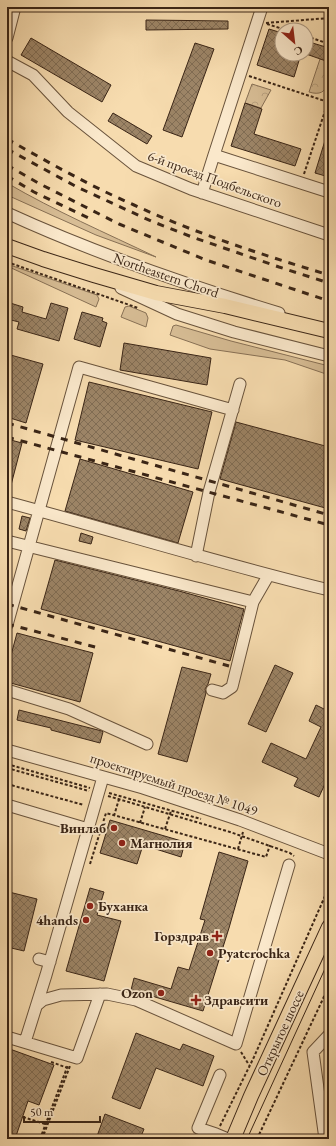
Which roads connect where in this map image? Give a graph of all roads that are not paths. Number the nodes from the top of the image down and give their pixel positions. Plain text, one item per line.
1 (15, 7) edge
2 (262, 7) edge
3 (7, 38) edge
4 (7, 61) edge
5 (214, 155) junction
6 (202, 192) junction
7 (329, 192) edge
8 (7, 205) edge
9 (7, 213) edge
10 (329, 234) edge
11 (7, 246) edge
12 (162, 268) dead end
13 (94, 276) junction
14 (329, 329) edge
15 (329, 356) edge
16 (240, 384) dead end
17 (233, 410) junction
18 (7, 502) edge
19 (39, 511) junction
20 (7, 541) edge
21 (29, 547) junction
22 (196, 556) junction
23 (268, 576) junction
24 (329, 590) edge
25 (253, 602) junction
26 (7, 625) edge
27 (7, 690) edge
28 (212, 690) dead end
29 (147, 744) dead end
30 (7, 750) edge
31 (103, 777) junction
32 (7, 805) edge
33 (88, 829) junction
34 (329, 854) edge
35 (292, 861) road end
36 (329, 927) edge
37 (46, 975) junction
38 (100, 994) junction
39 (61, 995) junction
40 (37, 1005) junction
41 (329, 1035) edge
42 (7, 1037) edge
43 (25, 1042) junction
44 (220, 1075) dead end
45 (228, 1139) edge
46 (233, 1139) edge
47 (325, 1139) edge

1 - 3 street
2 - 5 street
4 - 6 street, 6-й проезд Подбельского
5 - 6 street
5 - 7 street
6 - 10 street, 6-й проезд Подбельского
8 - 12 street
9 - 14 street, Northeastern Chord
11 - 13 main road, Northeastern Chord
13 - 14 main road, Northeastern Chord
13 - 15 street
16 - 17 street
17 - 19 street
17 - 22 street
18 - 19 street
19 - 21 street
19 - 22 street
20 - 21 street
21 - 25 street
21 - 26 street
22 - 23 street
23 - 24 street
23 - 25 street
25 - 28 street
27 - 29 street
30 - 31 street, проектируемый проезд № 1049
31 - 33 street
31 - 34 street, проектируемый проезд № 1049
32 - 33 street
33 - 37 street
35 - 38 street
36 - 46 main road, Открытое шоссе
37 - 39 street
37 - 40 street
38 - 39 street
38 - 43 street
39 - 40 street
40 - 43 street
41 - 47 street
42 - 43 street
44 - 45 street

